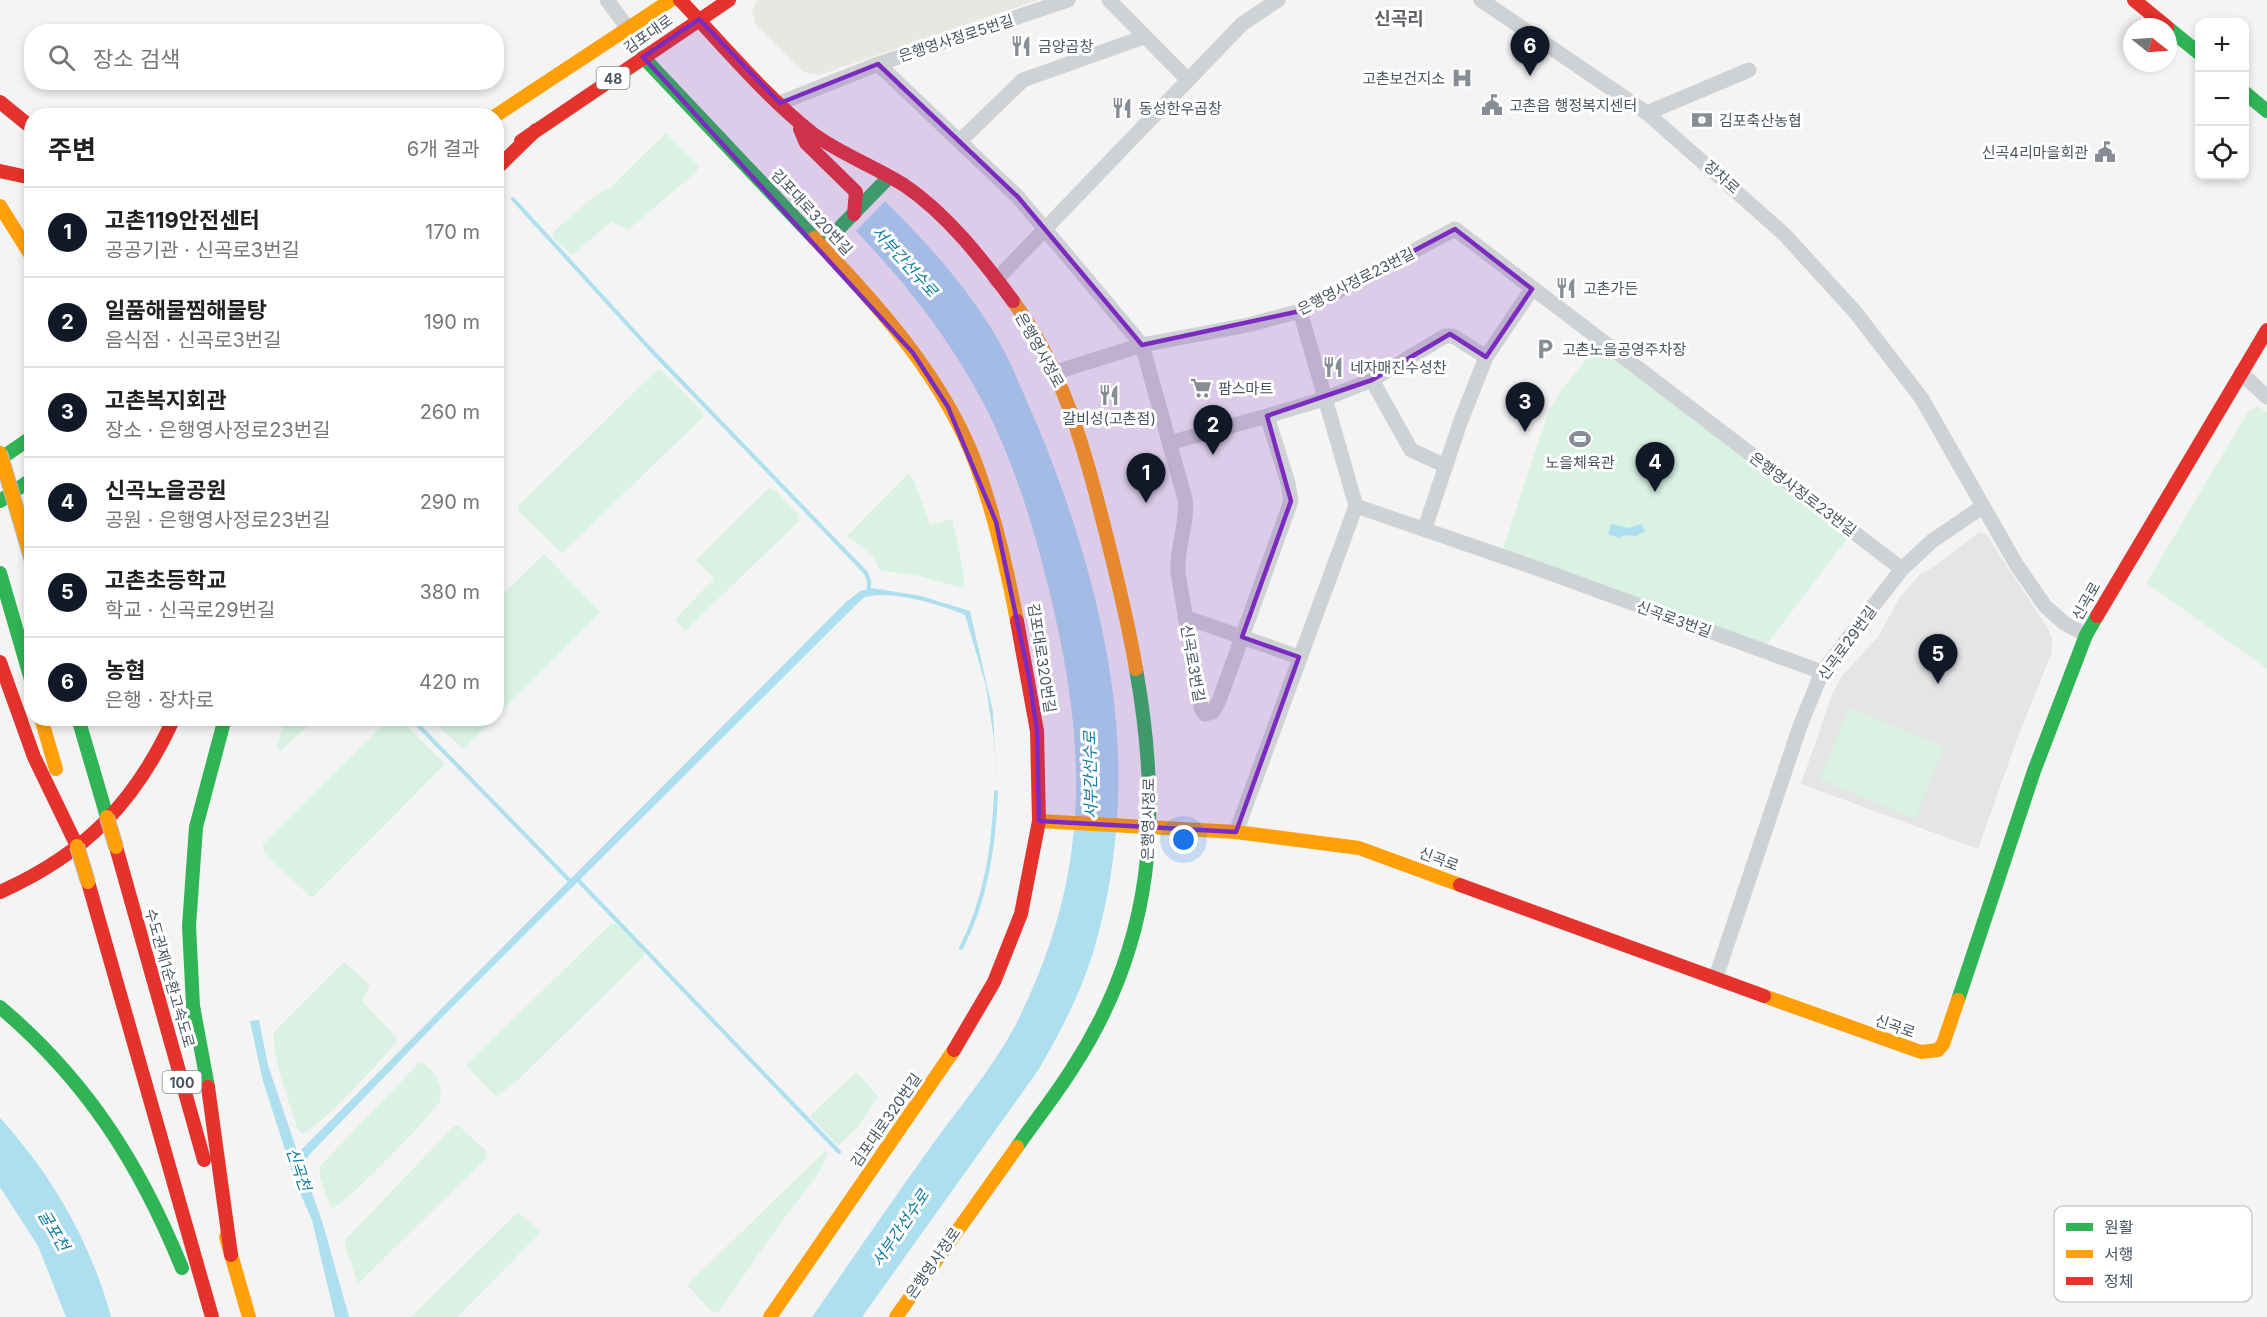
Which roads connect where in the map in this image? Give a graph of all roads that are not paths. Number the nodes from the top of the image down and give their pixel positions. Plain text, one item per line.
1 (607, 0) edge
2 (671, 0) edge
3 (680, 0) edge
4 (729, 0) edge
5 (1068, 0) edge
6 (1109, 0) edge
7 (1278, 0) edge
8 (2134, 0) edge
9 (1486, 1) edge
10 (699, 18) junction
11 (2155, 18) edge
12 (627, 27) junction
13 (2177, 36) edge
14 (1144, 37) junction
15 (2195, 51) edge
16 (643, 57) junction
17 (878, 64) junction
18 (1749, 70) dead end
19 (1187, 79) junction
20 (2249, 96) edge
21 (0, 102) edge
22 (780, 103) junction
23 (504, 110) edge
24 (2267, 111) edge
25 (1647, 113) junction
26 (24, 122) edge
27 (800, 122) junction
28 (536, 130) junction
29 (961, 140) junction
30 (504, 152) edge
31 (504, 161) edge
32 (0, 171) edge
33 (24, 176) edge
34 (889, 177) junction
35 (0, 206) edge
36 (854, 214) junction
37 (1046, 228) junction
38 (24, 244) edge
39 (822, 246) junction
40 (996, 280) junction
41 (1532, 288) junction
42 (1300, 311) junction
43 (2267, 330) edge
44 (1142, 345) junction
45 (1486, 357) junction
46 (1056, 372) junction
47 (2241, 373) junction
48 (1372, 380) junction
49 (2267, 397) edge
50 (1324, 399) junction
51 (1267, 416) junction
52 (24, 442) edge
53 (1169, 443) junction
54 (0, 453) edge
55 (0, 459) edge
56 (1446, 466) junction
57 (24, 484) edge
58 (0, 501) edge
59 (1356, 506) junction
60 (1982, 507) junction
61 (1425, 528) junction
62 (24, 534) edge
63 (1902, 568) junction
64 (0, 573) edge
65 (1185, 617) junction
66 (2086, 635) junction
67 (1242, 637) junction
68 (24, 655) edge
69 (1299, 657) junction
70 (0, 662) edge
71 (1822, 672) junction
72 (43, 726) edge
73 (80, 726) edge
74 (170, 726) edge
75 (213, 726) edge
76 (223, 726) edge
77 (1039, 821) junction
78 (196, 827) junction
79 (1150, 829) junction
80 (1236, 832) junction
81 (77, 846) junction
82 (0, 892) edge
83 (1716, 977) junction
84 (0, 1007) edge
85 (231, 1255) junction
86 (204, 1317) edge
87 (212, 1317) edge
88 (249, 1317) edge
89 (770, 1317) edge
90 (896, 1317) edge

1 - 12 street
2 - 12 main road, 김포대로 / 48
3 - 10 main road, 은행영사정로
4 - 10 main road, 김포대로 / 48
5 - 17 street, 은행영사정로5번길
6 - 14 street
7 - 19 street
8 - 11 main road
9 - 25 street, 장차로
10 - 16 main road, 김포대로 / 48
10 - 22 main road, 은행영사정로
12 - 23 main road, 김포대로 / 48
13 - 15 main road
14 - 19 street
14 - 29 street
16 - 28 main road, 김포대로 / 48
16 - 39 main road, 김포대로320번길
17 - 22 street, 은행영사정로5번길
17 - 29 street, 은행영사정로5번길
18 - 25 street
19 - 37 street
20 - 24 main road
21 - 26 main road
22 - 27 main road, 은행영사정로
25 - 60 street, 장차로
27 - 34 main road, 은행영사정로
27 - 36 main road
28 - 30 main road, 김포대로 / 48
28 - 31 main road
29 - 37 street, 은행영사정로5번길
32 - 33 main road
34 - 36 main road
34 - 40 main road, 은행영사정로
35 - 38 main road
36 - 39 main road
37 - 40 street
37 - 44 street, 은행영사정로5번길
39 - 77 main road, 김포대로320번길
40 - 46 main road, 은행영사정로
41 - 42 street, 은행영사정로23번길
41 - 45 street
41 - 63 street, 은행영사정로23번길
42 - 44 street, 은행영사정로23번길
42 - 50 street
43 - 47 main road, 신곡로
44 - 46 street, 은행영사정로23번길
44 - 53 street, 신곡로3번길
45 - 48 street
45 - 56 street
46 - 79 main road, 은행영사정로
47 - 49 street
47 - 66 main road, 신곡로
48 - 50 street
48 - 56 street
50 - 51 street
50 - 59 street
51 - 53 street
51 - 67 street, 신곡로3번길
52 - 55 main road
53 - 65 street, 신곡로3번길
54 - 62 main road, bridge
56 - 61 street
57 - 58 main road
59 - 61 street, 신곡로3번길
59 - 69 street
60 - 63 street, 신곡로29번길
60 - 66 street
61 - 71 street, 신곡로3번길
63 - 71 street, 신곡로29번길
64 - 68 main road
65 - 67 street
65 - 67 street, 신곡로3번길
66 - 83 main road, 신곡로
67 - 69 street
69 - 80 street
70 - 81 main road
71 - 83 street, 신곡로29번길
72 - 81 main road, 100
73 - 85 main road, 수도권제1순환고속도로 / 100, bridge
74 - 82 main road
75 - 78 main road
76 - 78 main road
77 - 79 main road, 신곡로
77 - 89 main road, 김포대로320번길
78 - 85 main road
79 - 80 main road, 신곡로
79 - 90 main road, 은행영사정로
80 - 83 main road, 신곡로
81 - 87 main road, 100, bridge
84 - 86 main road
85 - 88 main road, 수도권제1순환고속도로 / 100

